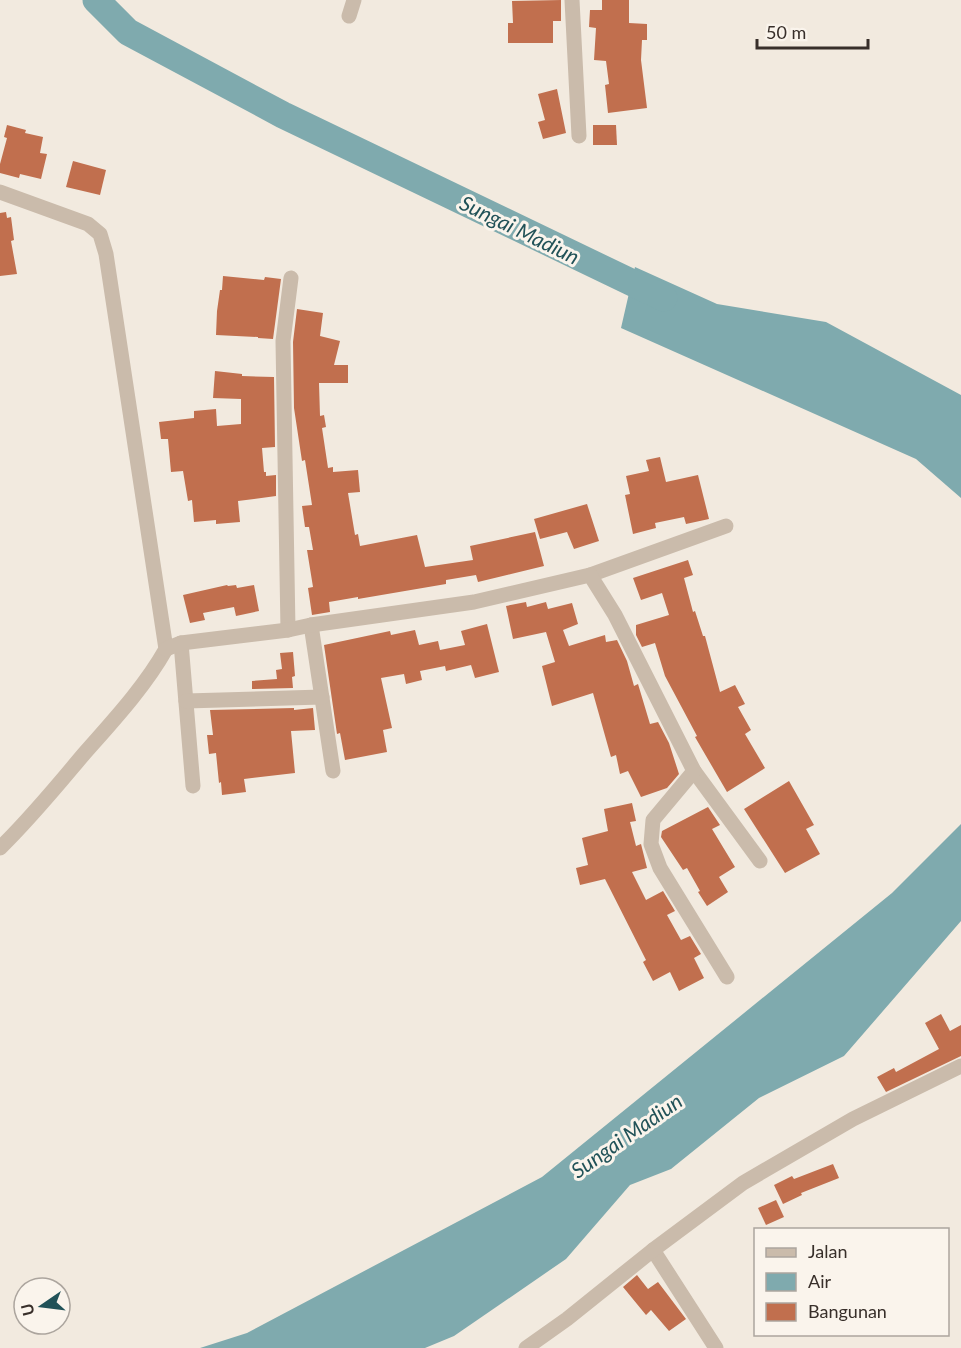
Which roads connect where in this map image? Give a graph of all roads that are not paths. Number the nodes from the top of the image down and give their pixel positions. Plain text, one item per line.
1 (354, 0) edge
2 (572, 0) edge
3 (349, 16) dead end
4 (579, 136) dead end
5 (0, 192) edge
6 (291, 278) dead end
7 (726, 526) dead end
8 (590, 575) junction
9 (311, 625) junction
10 (288, 630) junction
11 (181, 643) junction
12 (166, 650) junction
13 (322, 697) junction
14 (186, 700) junction
15 (333, 771) dead end
16 (694, 771) junction
17 (193, 786) dead end
18 (0, 848) edge
19 (760, 861) dead end
20 (727, 977) dead end
21 (961, 1066) edge
22 (653, 1250) junction
23 (526, 1348) edge
24 (716, 1348) edge

1 - 3 street
2 - 4 street
5 - 12 street
6 - 10 street
7 - 8 street
8 - 9 street
8 - 16 street
9 - 10 street
9 - 13 street
10 - 11 street
11 - 12 street
11 - 14 street
12 - 18 street
13 - 14 street
13 - 15 street
14 - 17 street
16 - 19 street
16 - 20 street
21 - 22 street
22 - 23 street
22 - 24 street

